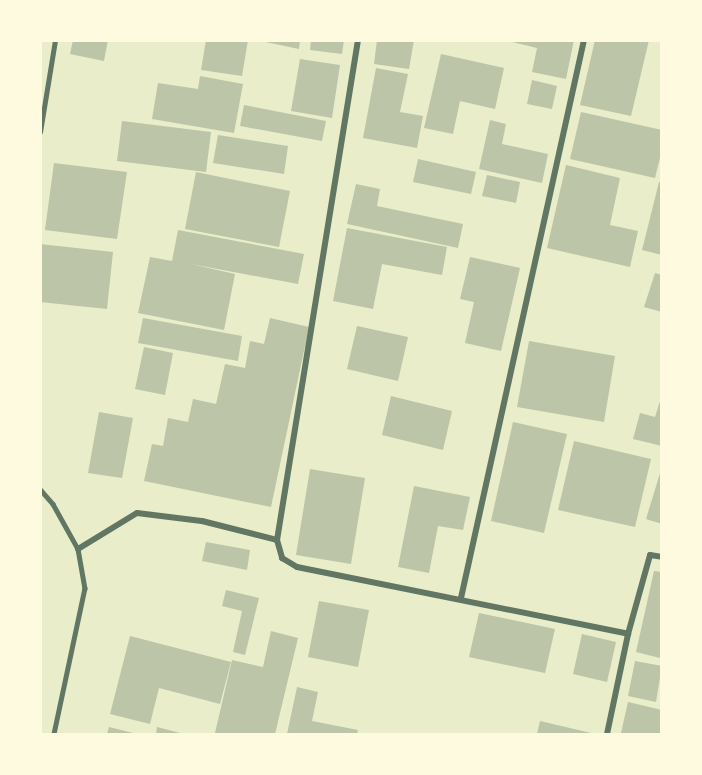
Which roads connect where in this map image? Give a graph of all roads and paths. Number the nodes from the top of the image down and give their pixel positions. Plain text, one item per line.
1 (55, 40) edge
2 (358, 40) edge
3 (584, 40) edge
4 (40, 132) edge
5 (40, 489) edge
6 (277, 540) junction
7 (78, 549) junction
8 (662, 557) edge
9 (461, 598) junction
10 (628, 634) junction
11 (54, 735) edge
12 (607, 735) edge

1 - 4 lane
2 - 6 street
3 - 9 street
5 - 7 lane
6 - 7 street
6 - 9 street
7 - 11 lane
8 - 10 street
9 - 10 street
10 - 12 street

